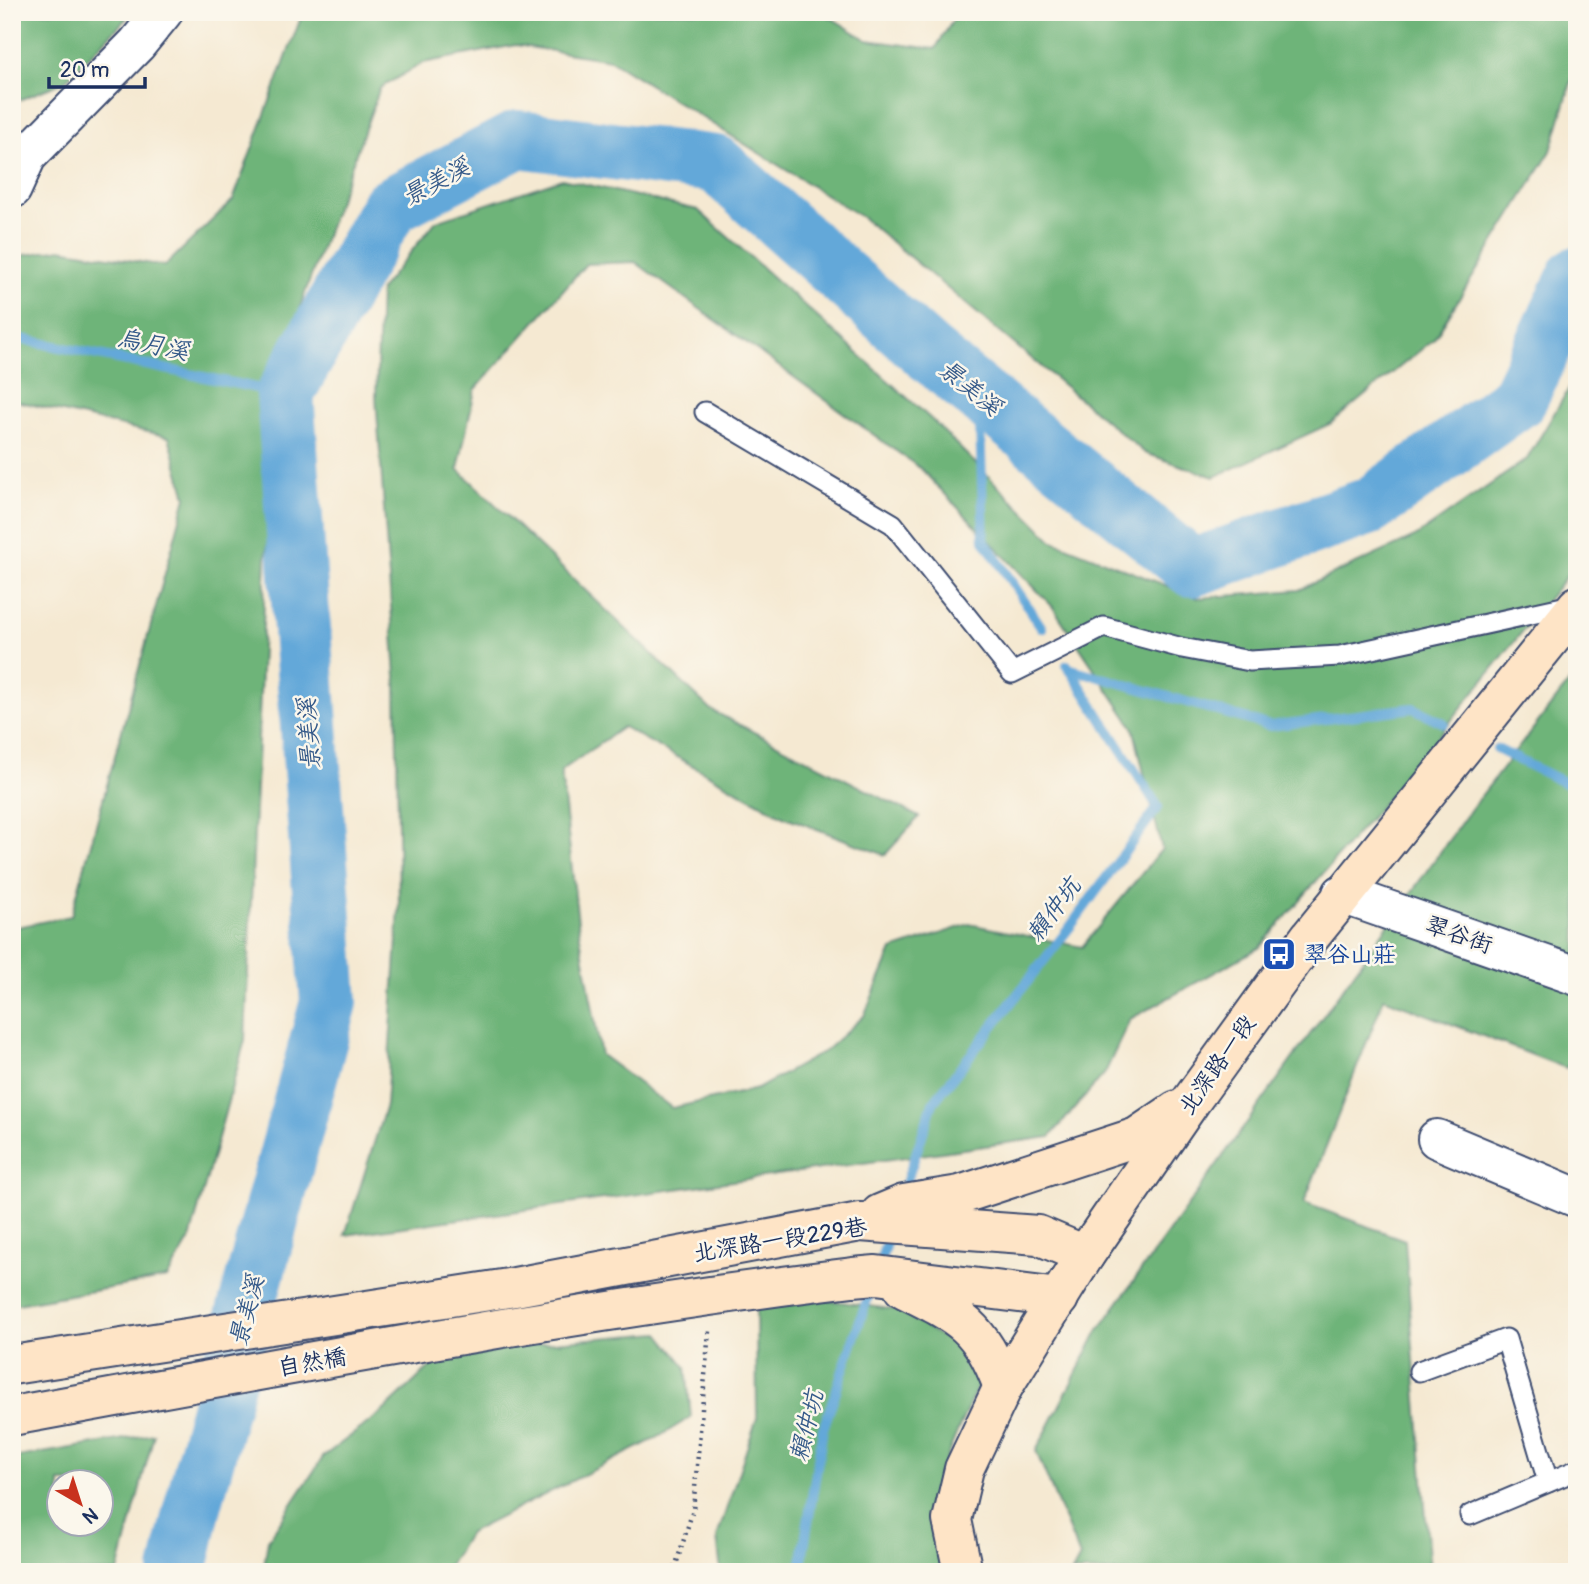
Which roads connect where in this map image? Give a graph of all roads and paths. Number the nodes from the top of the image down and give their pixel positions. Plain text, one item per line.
1 (163, 12) edge
2 (12, 189) edge
3 (705, 412) dead end
4 (1577, 605) edge
5 (1342, 894) junction
6 (1577, 976) edge
7 (1191, 1101) junction
8 (1437, 1139) dead end
9 (1577, 1198) edge
10 (860, 1222) junction
11 (1085, 1255) junction
12 (876, 1275) junction
13 (515, 1287) joint
14 (711, 1294) junction
15 (1059, 1298) junction
16 (528, 1323) joint
17 (12, 1365) edge
18 (1419, 1371) dead end
19 (1003, 1387) junction
20 (12, 1416) edge
21 (1577, 1470) edge
22 (1548, 1482) junction
23 (1470, 1515) dead end
24 (676, 1568) dead end
25 (963, 1572) edge

1 - 2 street
3 - 4 lane
4 - 5 main road, 北深路一段
5 - 6 street, 翠谷街
5 - 7 main road, 北深路一段
7 - 10 main road
7 - 11 main road, 北深路一段
8 - 9 street
10 - 11 main road, 北深路一段229巷
10 - 13 main road, 北深路一段229巷
11 - 15 main road, 北深路一段
12 - 14 main road, 北深路一段229巷
12 - 15 main road, 北深路一段229巷
12 - 19 main road
13 - 17 main road, 自然橋
14 - 16 main road, 北深路一段229巷
14 - 24 path
15 - 19 main road, 北深路一段
16 - 20 main road, 自然橋
18 - 22 lane
19 - 25 main road, 北深路一段
21 - 22 lane
22 - 23 lane

